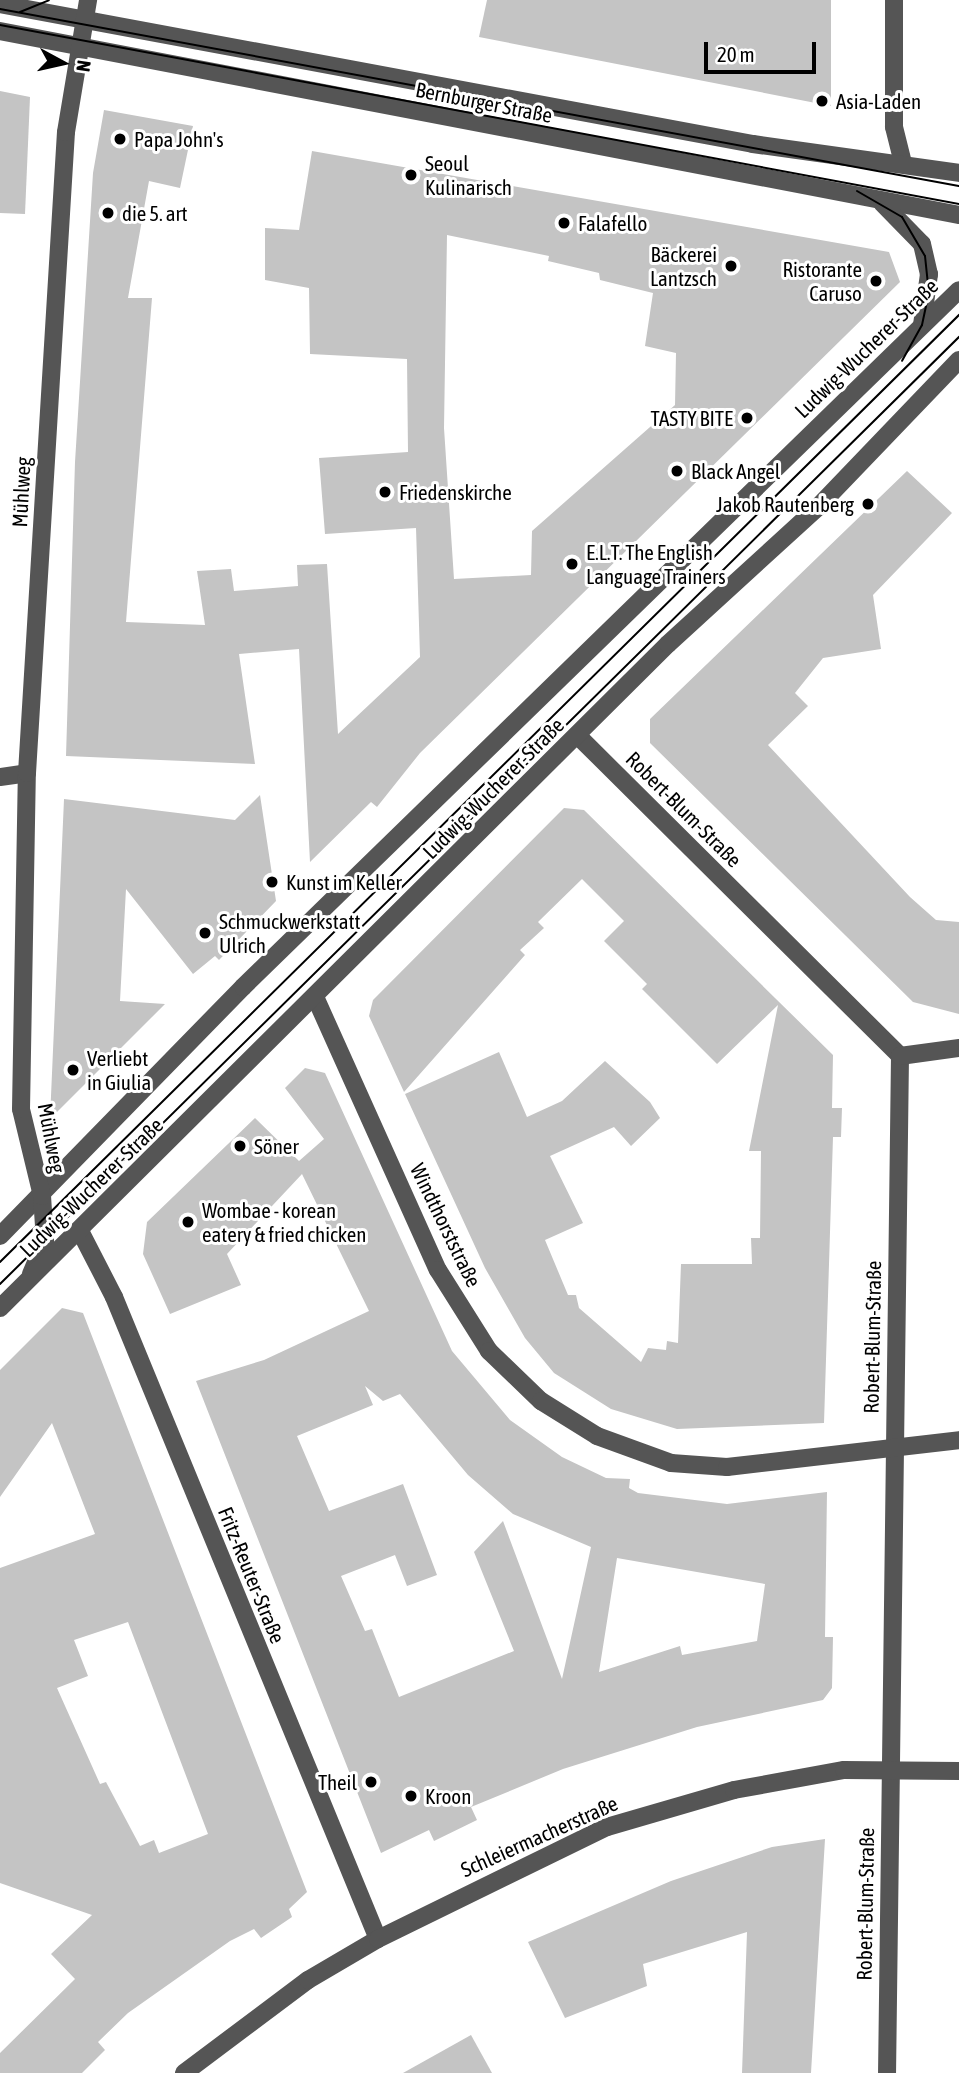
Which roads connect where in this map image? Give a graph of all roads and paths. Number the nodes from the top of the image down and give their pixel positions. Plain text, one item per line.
1 (88, 0) edge
2 (894, 0) edge
3 (0, 4) edge
4 (85, 19) junction
5 (0, 31) edge
6 (81, 46) junction
7 (903, 162) junction
8 (959, 173) edge
9 (877, 200) junction
10 (959, 215) edge
11 (959, 290) edge
12 (922, 325) junction
13 (959, 360) edge
14 (578, 736) junction
15 (27, 774) junction
16 (0, 777) edge
17 (316, 999) junction
18 (959, 1048) edge
19 (900, 1056) junction
20 (42, 1196) junction
21 (80, 1231) junction
22 (0, 1236) edge
23 (29, 1280) junction
24 (0, 1308) edge
25 (959, 1440) edge
26 (892, 1450) junction
27 (889, 1768) junction
28 (959, 1770) edge
29 (378, 1939) junction
30 (184, 2073) edge
31 (887, 2073) edge

1 - 4 street, Mühlweg
2 - 7 street
3 - 4 street, Bernburger Straße
4 - 6 street, Mühlweg
4 - 7 street, Bernburger Straße
5 - 6 street, Bernburger Straße
6 - 9 street, Bernburger Straße
6 - 15 street, Mühlweg
7 - 8 street, Bernburger Straße
9 - 10 street, Bernburger Straße
9 - 12 street
11 - 12 street, Ludwig-Wucherer-Straße
12 - 20 street, Ludwig-Wucherer-Straße
13 - 14 street, Ludwig-Wucherer-Straße
14 - 17 street, Ludwig-Wucherer-Straße
14 - 19 street, Robert-Blum-Straße
15 - 16 street
15 - 20 street, Mühlweg
17 - 21 street, Ludwig-Wucherer-Straße
17 - 26 street, Windthorststraße
18 - 19 street
19 - 26 street, Robert-Blum-Straße
20 - 22 street, Ludwig-Wucherer-Straße
20 - 23 street, Mühlweg
21 - 23 street, Ludwig-Wucherer-Straße
21 - 29 street, Fritz-Reuter-Straße
23 - 24 street, Ludwig-Wucherer-Straße
25 - 26 street, Windthorststraße
26 - 27 street, Robert-Blum-Straße
27 - 28 street, Schleiermacherstraße
27 - 29 street, Schleiermacherstraße
27 - 31 street, Robert-Blum-Straße
29 - 30 street, Schleiermacherstraße

